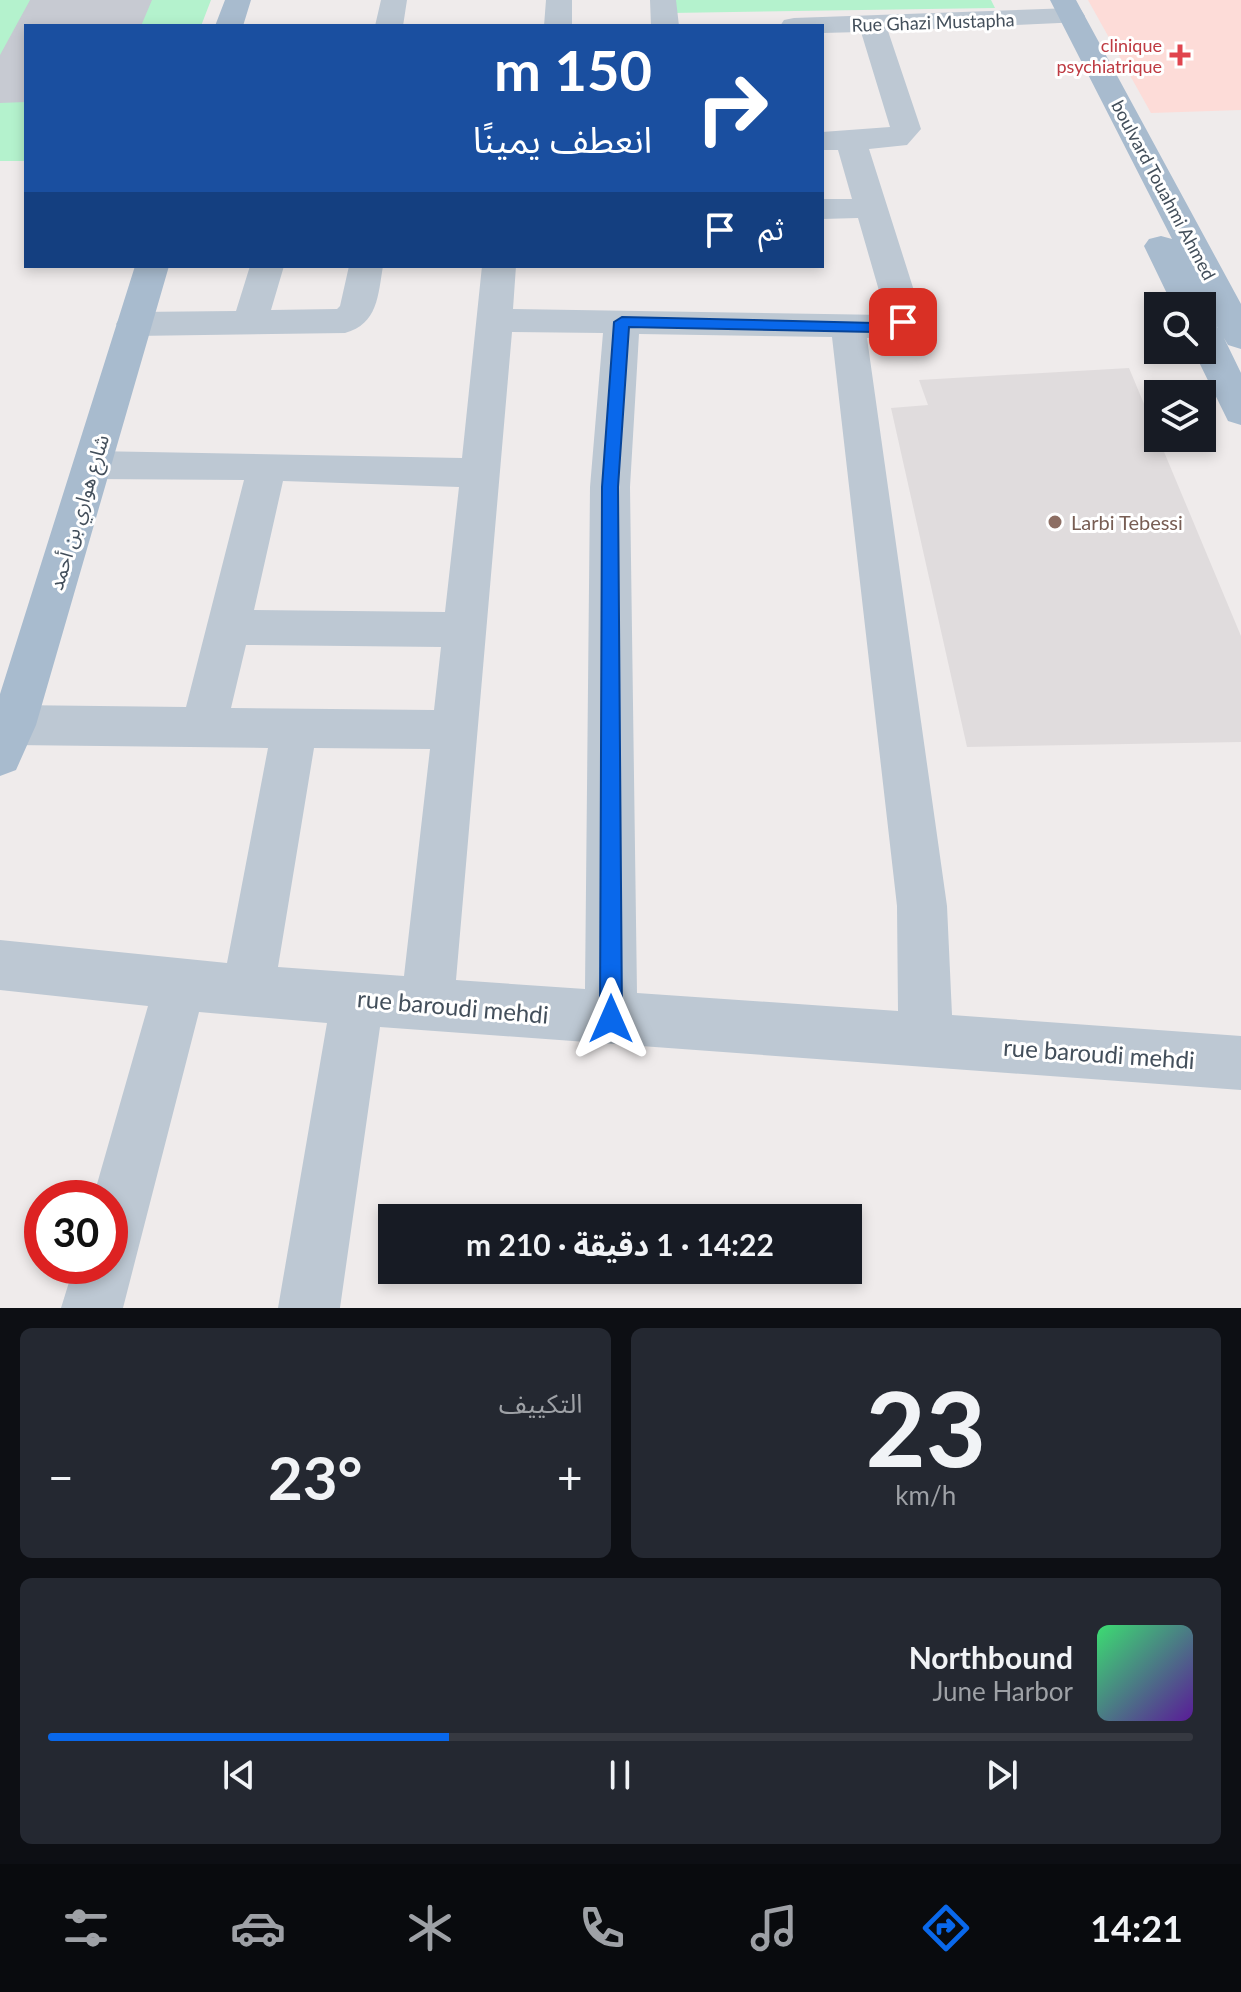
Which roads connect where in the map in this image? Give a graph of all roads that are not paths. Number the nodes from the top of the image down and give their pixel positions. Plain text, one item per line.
1 (238, 0) edge
2 (394, 0) edge
3 (559, 0) edge
4 (663, 0) edge
5 (1055, 9) edge
6 (872, 23) junction
7 (230, 24) edge
8 (389, 24) edge
9 (558, 24) edge
10 (665, 24) edge
11 (824, 25) edge
12 (837, 141) edge
13 (871, 208) junction
14 (824, 209) edge
15 (151, 268) edge
16 (266, 268) edge
17 (366, 268) edge
18 (499, 268) edge
19 (1184, 292) edge
20 (495, 320) junction
21 (250, 322) junction
22 (622, 322) junction
23 (134, 324) junction
24 (848, 326) junction
25 (1241, 337) edge
26 (1216, 359) edge
27 (1241, 412) edge
28 (93, 465) junction
29 (267, 466) junction
30 (482, 473) junction
31 (229, 627) junction
32 (462, 630) junction
33 (204, 727) junction
34 (294, 730) junction
35 (454, 730) junction
36 (6, 741) edge
37 (0, 965) edge
38 (180, 985) junction
39 (248, 991) junction
40 (358, 998) junction
41 (428, 1002) junction
42 (611, 1019) junction
43 (926, 1040) junction
44 (1241, 1063) edge
45 (127, 1180) edge
46 (99, 1284) edge
47 (92, 1308) edge
48 (309, 1308) edge

1 - 7 main road
2 - 8 street
3 - 9 street
4 - 10 street
5 - 6 street, Rue Ghazi Mustapha
5 - 19 main road, boulvard Touahmi Ahmed
5 - 25 main road, boulvard Touahmi Ahmed
6 - 11 street, Rue Ghazi Mustapha
6 - 12 street
12 - 13 street
13 - 14 street
13 - 24 street
15 - 23 main road, شارع هواري بن أحمد
16 - 21 street
17 - 21 street
18 - 20 street
20 - 22 street
20 - 30 street
21 - 23 street
22 - 24 street
22 - 42 street
23 - 28 main road, شارع هواري بن أحمد
24 - 43 street
26 - 27 main road
28 - 29 street
28 - 36 main road, شارع هواري بن أحمد
29 - 30 street
29 - 31 street
30 - 32 street
31 - 32 street
31 - 33 street
32 - 35 street
33 - 34 street
33 - 36 street
34 - 35 street
34 - 39 street
35 - 41 street
37 - 38 street, rue baroudi mehdi
38 - 39 street, rue baroudi mehdi
38 - 45 street
39 - 40 street, rue baroudi mehdi
40 - 41 street, rue baroudi mehdi
40 - 48 street
41 - 42 street, rue baroudi mehdi
42 - 43 street, rue baroudi mehdi
43 - 44 street, rue baroudi mehdi
46 - 47 street

